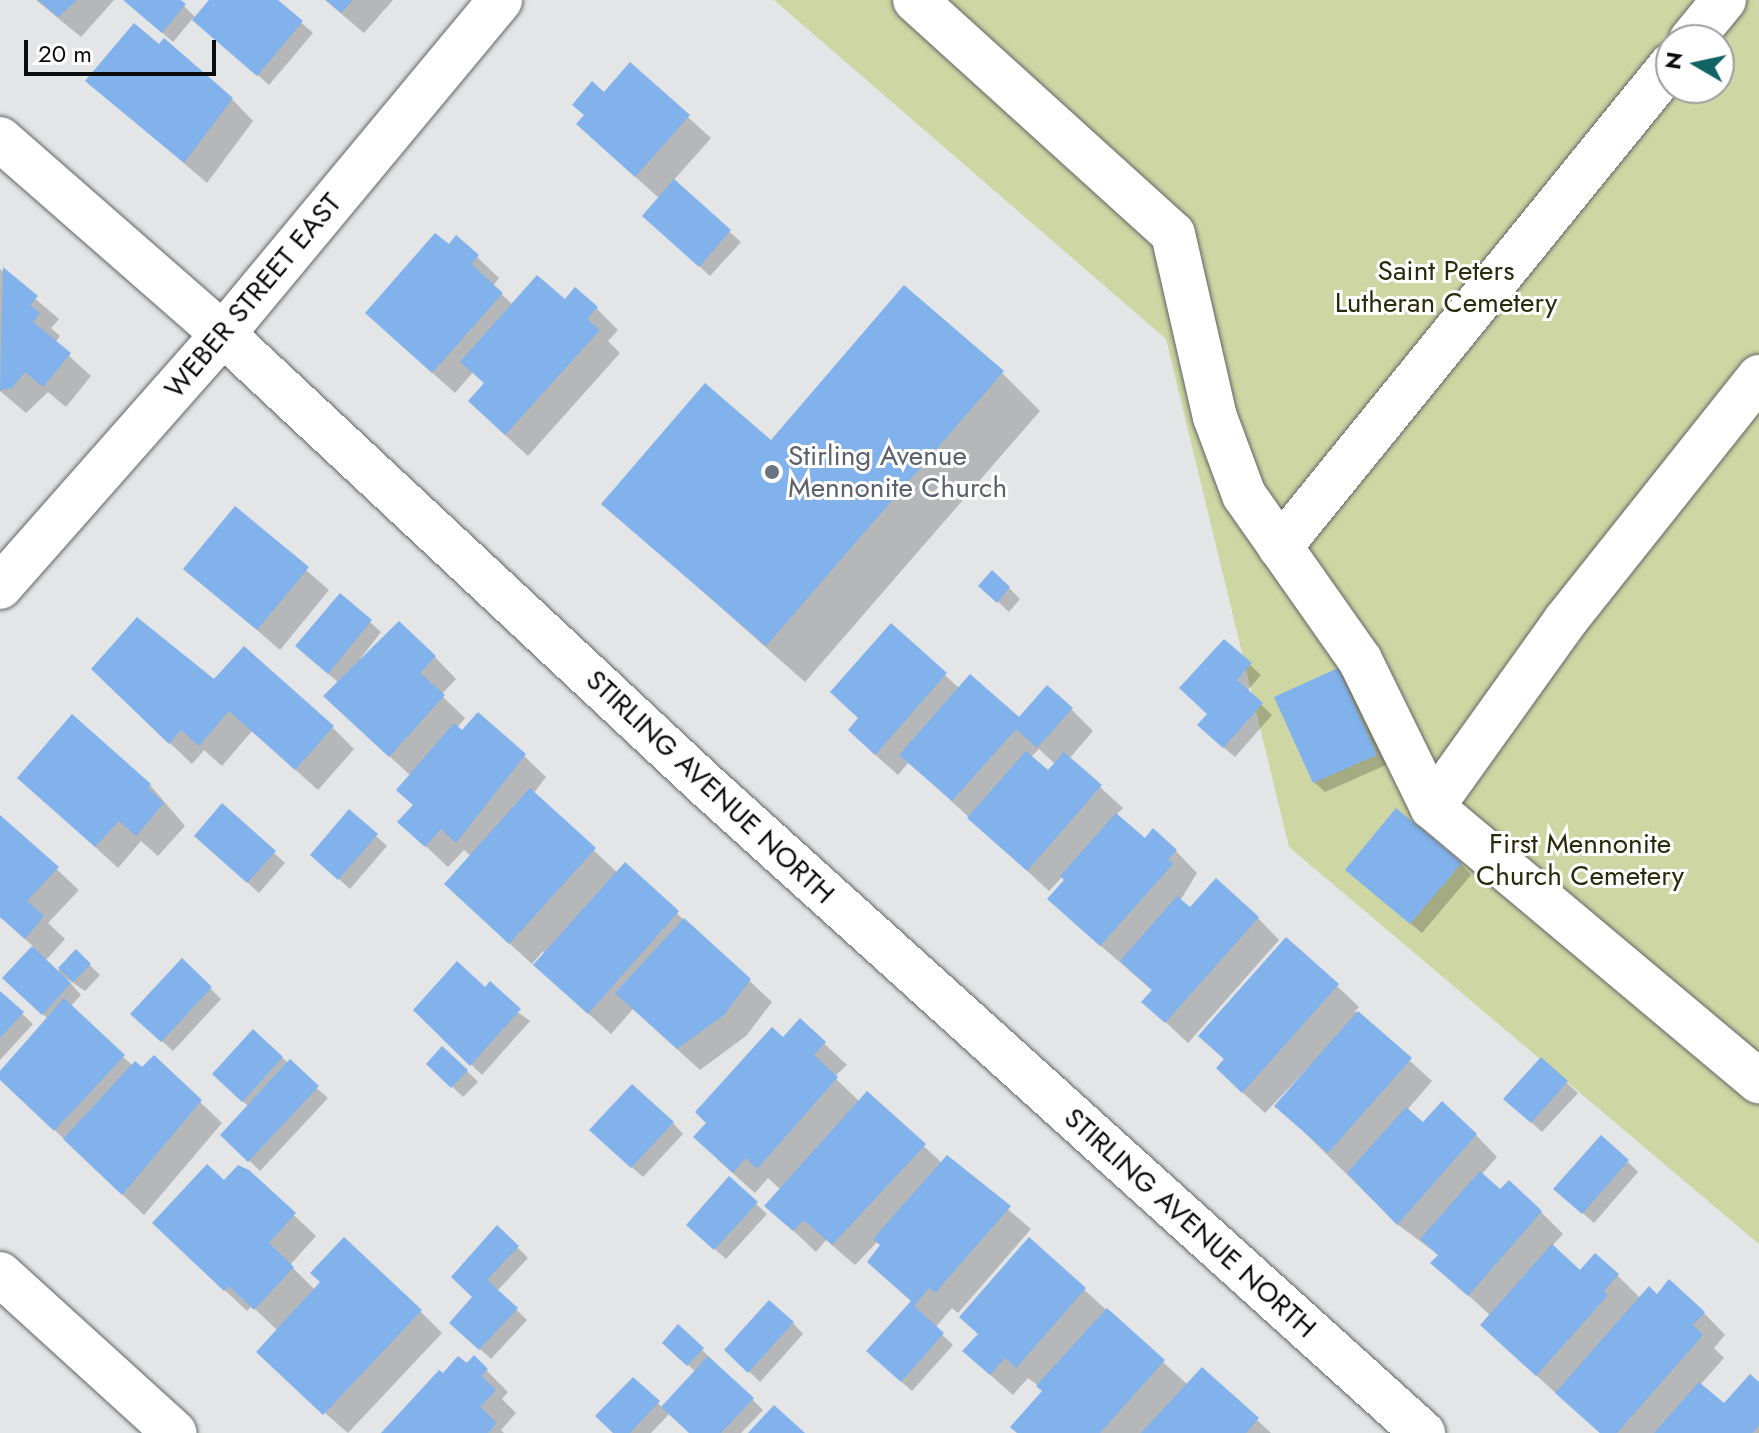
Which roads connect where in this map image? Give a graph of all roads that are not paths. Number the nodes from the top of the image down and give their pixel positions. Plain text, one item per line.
1 (500, 0) edge
2 (915, 0) edge
3 (1724, 0) edge
4 (1704, 24) edge
5 (1655, 85) edge
6 (0, 139) edge
7 (223, 334) junction
8 (1759, 377) edge
9 (1280, 547) junction
10 (0, 587) edge
11 (1432, 807) junction
12 (1759, 1081) edge
13 (0, 1274) edge
14 (175, 1433) edge
15 (1423, 1433) edge

1 - 7 street, WEBER STREET EAST
2 - 9 street
3 - 4 street
5 - 9 street
6 - 7 street, STIRLING AVENUE NORTH
7 - 10 street, WEBER STREET EAST
7 - 15 street, STIRLING AVENUE NORTH
8 - 11 street
9 - 11 street
11 - 12 street
13 - 14 street

